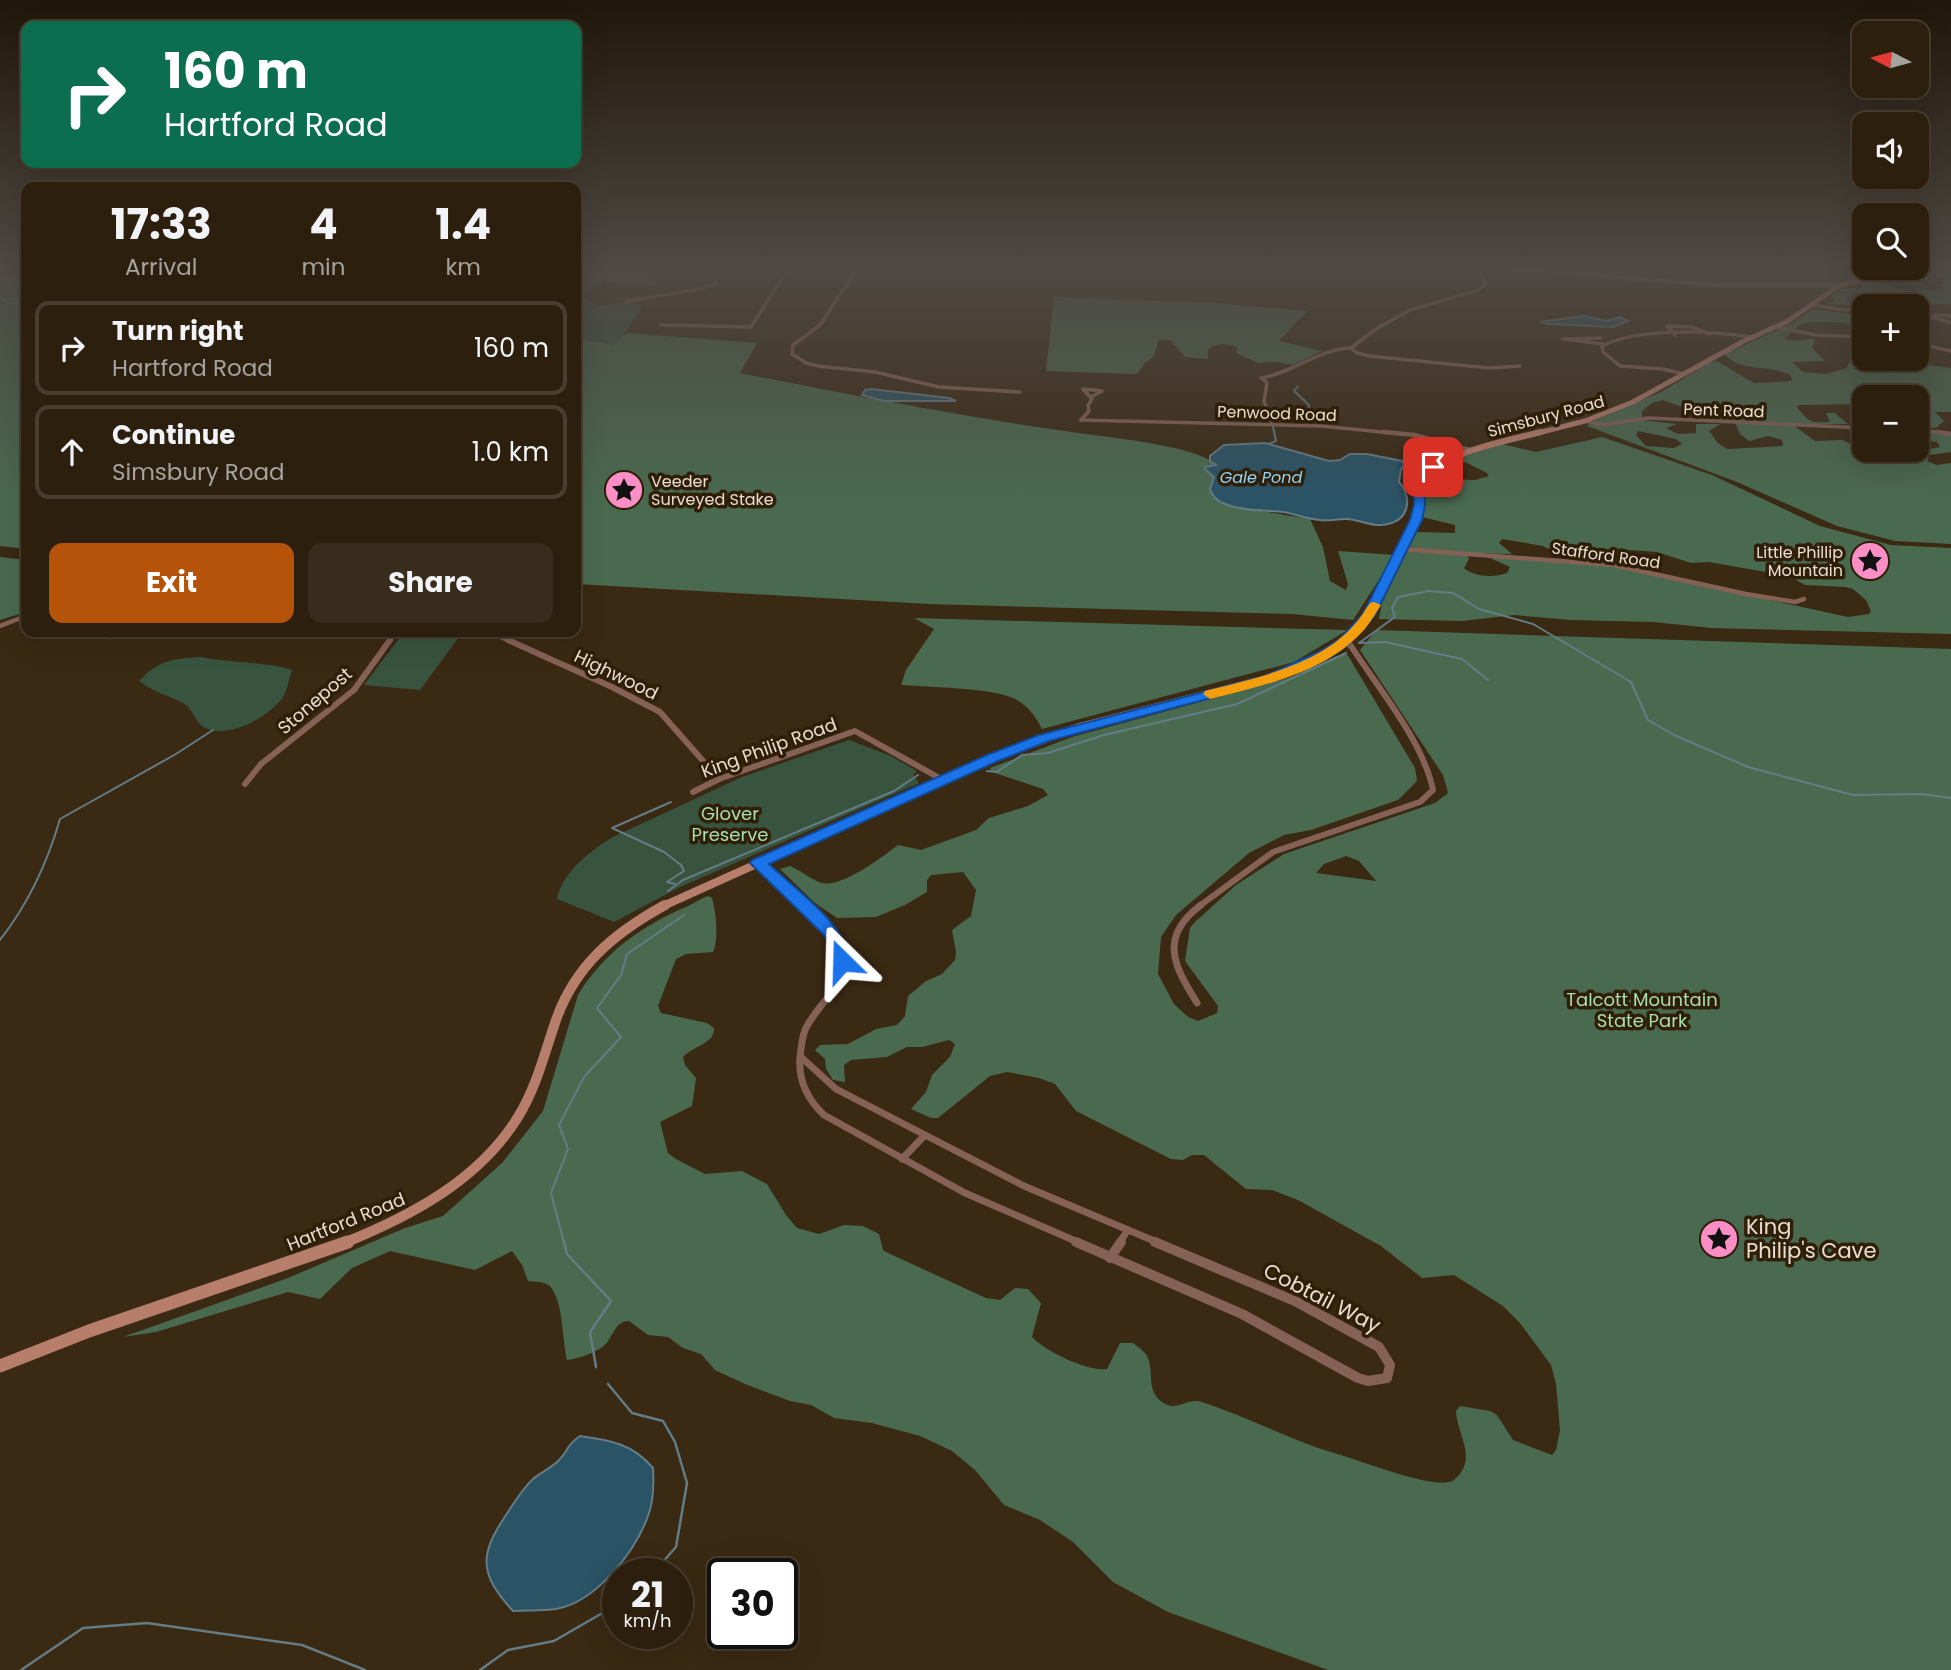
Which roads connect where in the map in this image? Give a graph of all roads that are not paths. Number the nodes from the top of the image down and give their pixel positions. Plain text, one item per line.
1 (793, 347) edge
2 (1603, 347) edge
3 (1734, 347) edge
4 (1931, 347) edge
5 (1351, 348) joint
6 (1951, 351) edge
7 (1520, 366) dead end
8 (1684, 374) junction
9 (1020, 392) dead end
10 (1091, 397) dead end
11 (1585, 421) junction
12 (1272, 423) junction
13 (1852, 427) edge
14 (1929, 431) edge
15 (1951, 434) edge
16 (1470, 450) junction
17 (1412, 529) joint
18 (1401, 549) junction
19 (1804, 599) dead end
20 (21, 618) edge
21 (0, 626) edge
22 (392, 637) edge
23 (500, 637) edge
24 (1344, 641) junction
25 (719, 779) junction
26 (943, 780) junction
27 (245, 784) dead end
28 (693, 792) dead end
29 (758, 863) junction
30 (1197, 1003) dead end
31 (801, 1058) junction
32 (925, 1135) junction
33 (902, 1159) junction
34 (1128, 1230) junction
35 (1110, 1258) junction
36 (0, 1366) edge

1 - 9 street
2 - 8 street
3 - 8 main road, Simsbury Road
4 - 6 street
5 - 7 street
5 - 12 street
8 - 11 main road, Simsbury Road
10 - 12 street, Penwood Road
11 - 13 street, Pent Road
11 - 16 main road, Simsbury Road
12 - 16 street, Penwood Road
14 - 15 street
16 - 17 main road, Simsbury Road
17 - 18 main road, Hartford Road
18 - 19 street, Stafford Road
18 - 24 main road, Hartford Road
20 - 21 street
22 - 27 street, Stonepost
23 - 25 street, Highwood
24 - 26 main road, Hartford Road
24 - 30 street
25 - 26 street, King Philip Road
25 - 28 street, King Philip Road
26 - 29 main road, Hartford Road
29 - 31 street, Cobtail Way
29 - 36 main road, Hartford Road
31 - 32 street, Cobtail Way
31 - 33 street, Cobtail Way
32 - 33 street
32 - 34 street, Cobtail Way
33 - 35 street, Cobtail Way
34 - 35 street
34 - 35 street, Cobtail Way

